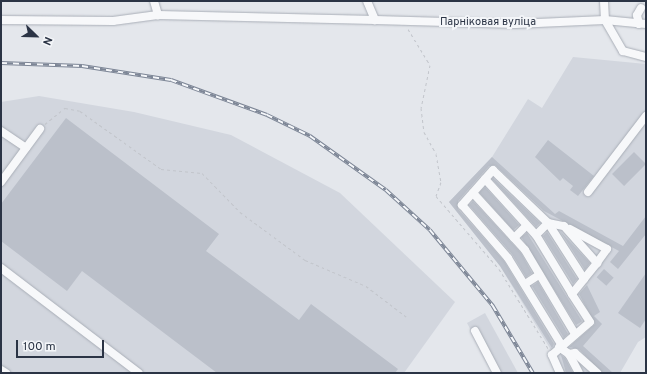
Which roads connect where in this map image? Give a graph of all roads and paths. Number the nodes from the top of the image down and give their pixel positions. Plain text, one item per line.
1 (154, 1) edge
2 (367, 1) edge
3 (604, 1) edge
4 (641, 8) dead end
5 (158, 15) junction
6 (1, 20) edge
7 (375, 20) junction
8 (605, 20) junction
9 (406, 21) junction
10 (642, 24) edge
11 (646, 57) edge
12 (646, 116) edge
13 (40, 129) joint
14 (1, 131) edge
15 (26, 148) junction
16 (485, 179) junction
17 (1, 182) edge
18 (588, 192) dead end
19 (473, 193) junction
20 (548, 223) junction
21 (526, 226) junction
22 (564, 226) junction
23 (536, 235) junction
24 (514, 238) junction
25 (597, 263) junction
26 (1, 268) edge
27 (539, 275) junction
28 (584, 279) junction
29 (525, 284) junction
30 (572, 294) junction
31 (408, 318) dead end
32 (475, 331) dead end
33 (575, 334) junction
34 (560, 346) junction
35 (569, 354) junction
36 (552, 355) junction
37 (1, 370) edge
38 (6, 373) edge
39 (139, 373) edge
40 (497, 373) edge
41 (560, 373) edge
42 (579, 373) edge
43 (597, 373) edge

1 - 5 street
2 - 7 street
3 - 8 street
4 - 10 street
5 - 6 street, Парніковая вуліца
5 - 7 street, Парніковая вуліца
7 - 9 street, Парніковая вуліца
8 - 9 street, Парніковая вуліца
8 - 10 street, Парніковая вуліца
8 - 11 street
9 - 36 path
12 - 18 street
13 - 15 street
13 - 31 path
14 - 15 street
15 - 17 street
16 - 19 street
16 - 20 street
16 - 21 street
19 - 24 street
19 - 29 street
20 - 22 street
20 - 23 street
20 - 28 street
21 - 23 street
21 - 24 street
22 - 25 street
22 - 25 street
23 - 30 street
24 - 27 street
25 - 28 street
26 - 39 street
27 - 29 street
27 - 33 street
28 - 30 street
29 - 34 street
30 - 33 street
32 - 40 street
33 - 34 street
34 - 35 street
34 - 36 street
35 - 42 street
35 - 43 street
36 - 41 street
37 - 38 street

